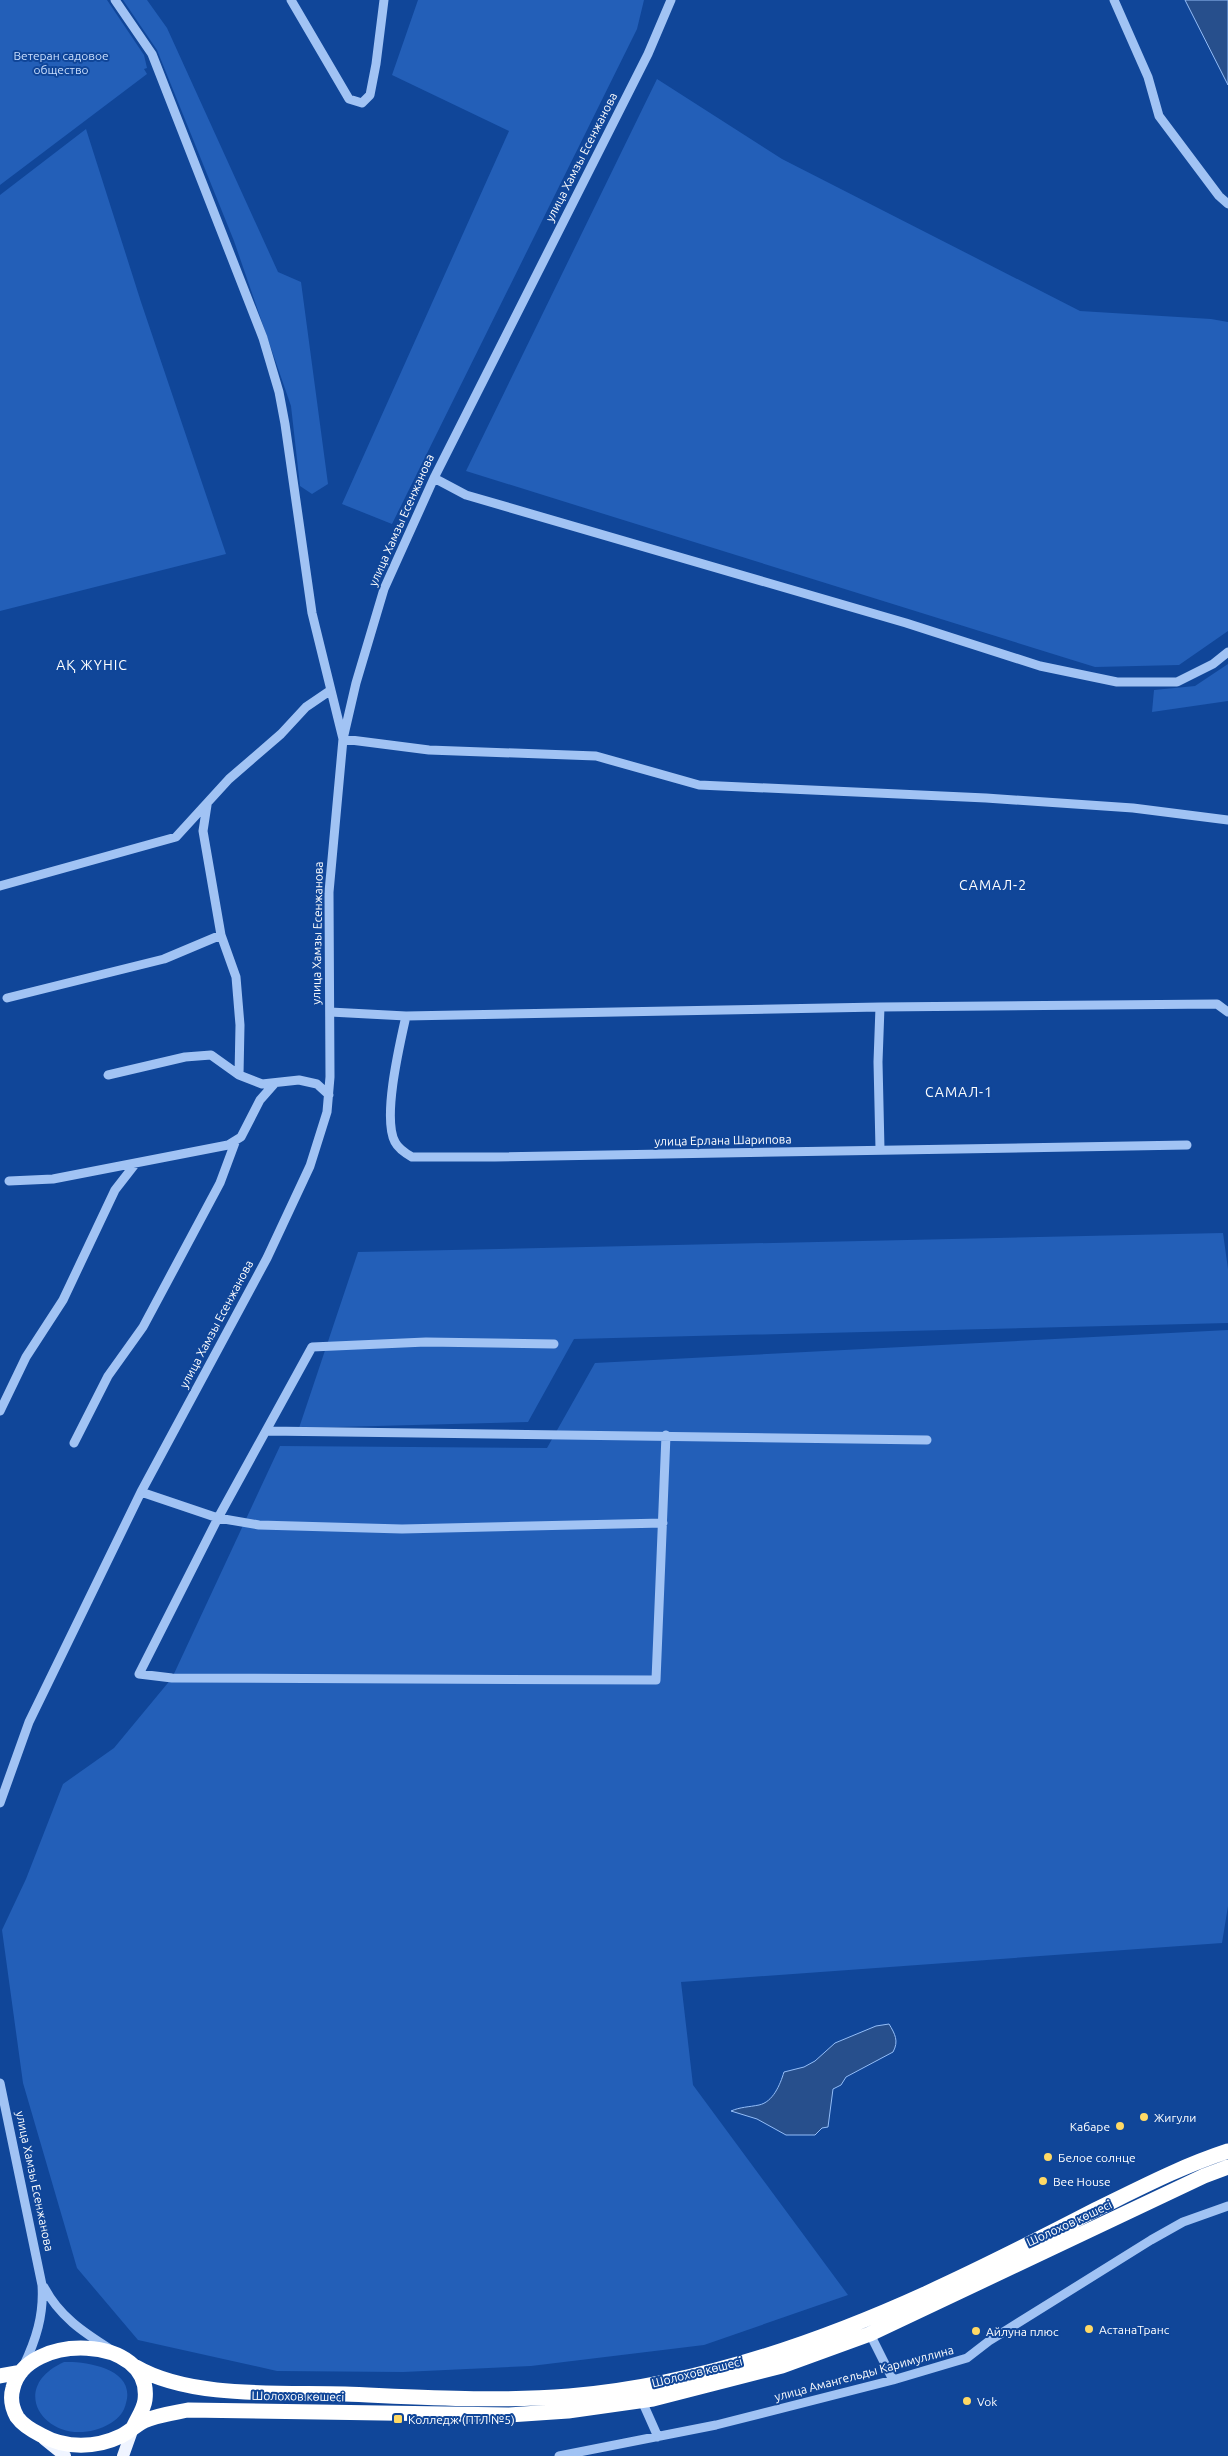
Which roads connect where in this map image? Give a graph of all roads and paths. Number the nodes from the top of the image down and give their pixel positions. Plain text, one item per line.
1 (115, 0) edge
2 (291, 0) edge
3 (384, 0) edge
4 (671, 0) edge
5 (1114, 0) edge
6 (1228, 204) edge
7 (434, 478) junction
8 (1228, 652) edge
9 (331, 690) junction
10 (343, 738) junction
11 (207, 804) junction
12 (1228, 820) edge
13 (0, 886) edge
14 (221, 935) junction
15 (7, 998) dead end
16 (880, 1007) junction
17 (330, 1012) junction
18 (1228, 1012) edge
19 (406, 1016) junction
20 (108, 1075) dead end
21 (239, 1076) junction
22 (275, 1083) junction
23 (328, 1095) junction
24 (236, 1140) junction
25 (1186, 1145) dead end
26 (880, 1149) junction
27 (136, 1163) junction
28 (9, 1181) dead end
29 (554, 1344) dead end
30 (0, 1411) edge
31 (267, 1431) junction
32 (666, 1435) junction
33 (927, 1440) dead end
34 (74, 1443) dead end
35 (141, 1492) junction
36 (218, 1518) junction
37 (663, 1523) junction
38 (4, 1779) edge
39 (0, 1803) edge
40 (0, 2083) edge
41 (1228, 2151) edge
42 (1228, 2167) edge
43 (1228, 2206) edge
44 (42, 2285) junction
45 (870, 2317) junction
46 (870, 2334) junction
47 (132, 2363) junction
48 (20, 2372) junction
49 (0, 2376) edge
50 (893, 2380) junction
51 (642, 2401) junction
52 (0, 2415) edge
53 (18, 2420) junction
54 (133, 2428) junction
55 (36, 2433) junction
56 (658, 2437) junction
57 (65, 2456) edge
58 (124, 2456) edge
59 (560, 2456) edge

1 - 9 street
2 - 3 street
4 - 7 street, улица Хамзы Есенжанова
5 - 6 street
7 - 8 street
7 - 10 street, улица Хамзы Есенжанова
9 - 10 street
9 - 11 street
10 - 12 street
10 - 17 street, улица Хамзы Есенжанова
11 - 13 street
11 - 14 street
14 - 15 street
14 - 21 street
16 - 18 street
16 - 19 street
16 - 26 street
17 - 19 street
17 - 23 street, улица Хамзы Есенжанова
19 - 26 street, улица Ерлана Шарипова
20 - 21 street
21 - 22 street
22 - 23 street
22 - 24 street
23 - 35 street, улица Хамзы Есенжанова
24 - 27 street
24 - 34 street
25 - 26 street, улица Ерлана Шарипова
27 - 28 street
27 - 30 street
29 - 31 street
31 - 32 street
31 - 36 street
32 - 33 street
32 - 37 street
35 - 36 street
35 - 38 street, улица Хамзы Есенжанова
36 - 37 street
36 - 37 street
38 - 39 street, улица Хамзы Есенжанова
40 - 44 street, улица Хамзы Есенжанова
41 - 45 highway, Шолохов көшесі
42 - 46 highway, Шолохов көшесі
43 - 50 street, улица Амангельды Каримуллина
44 - 47 street
44 - 48 street
45 - 46 street
45 - 47 highway, Шолохов көшесі
46 - 50 street
46 - 51 highway, Шолохов көшесі
47 - 48 highway
47 - 54 highway
48 - 49 highway
48 - 53 highway
50 - 56 street, улица Амангельды Каримуллина
51 - 54 highway, Шолохов көшесі
51 - 56 street
52 - 53 highway
53 - 55 highway
54 - 55 highway
54 - 58 main road
55 - 57 main road
56 - 59 street, улица Амангельды Каримуллина

